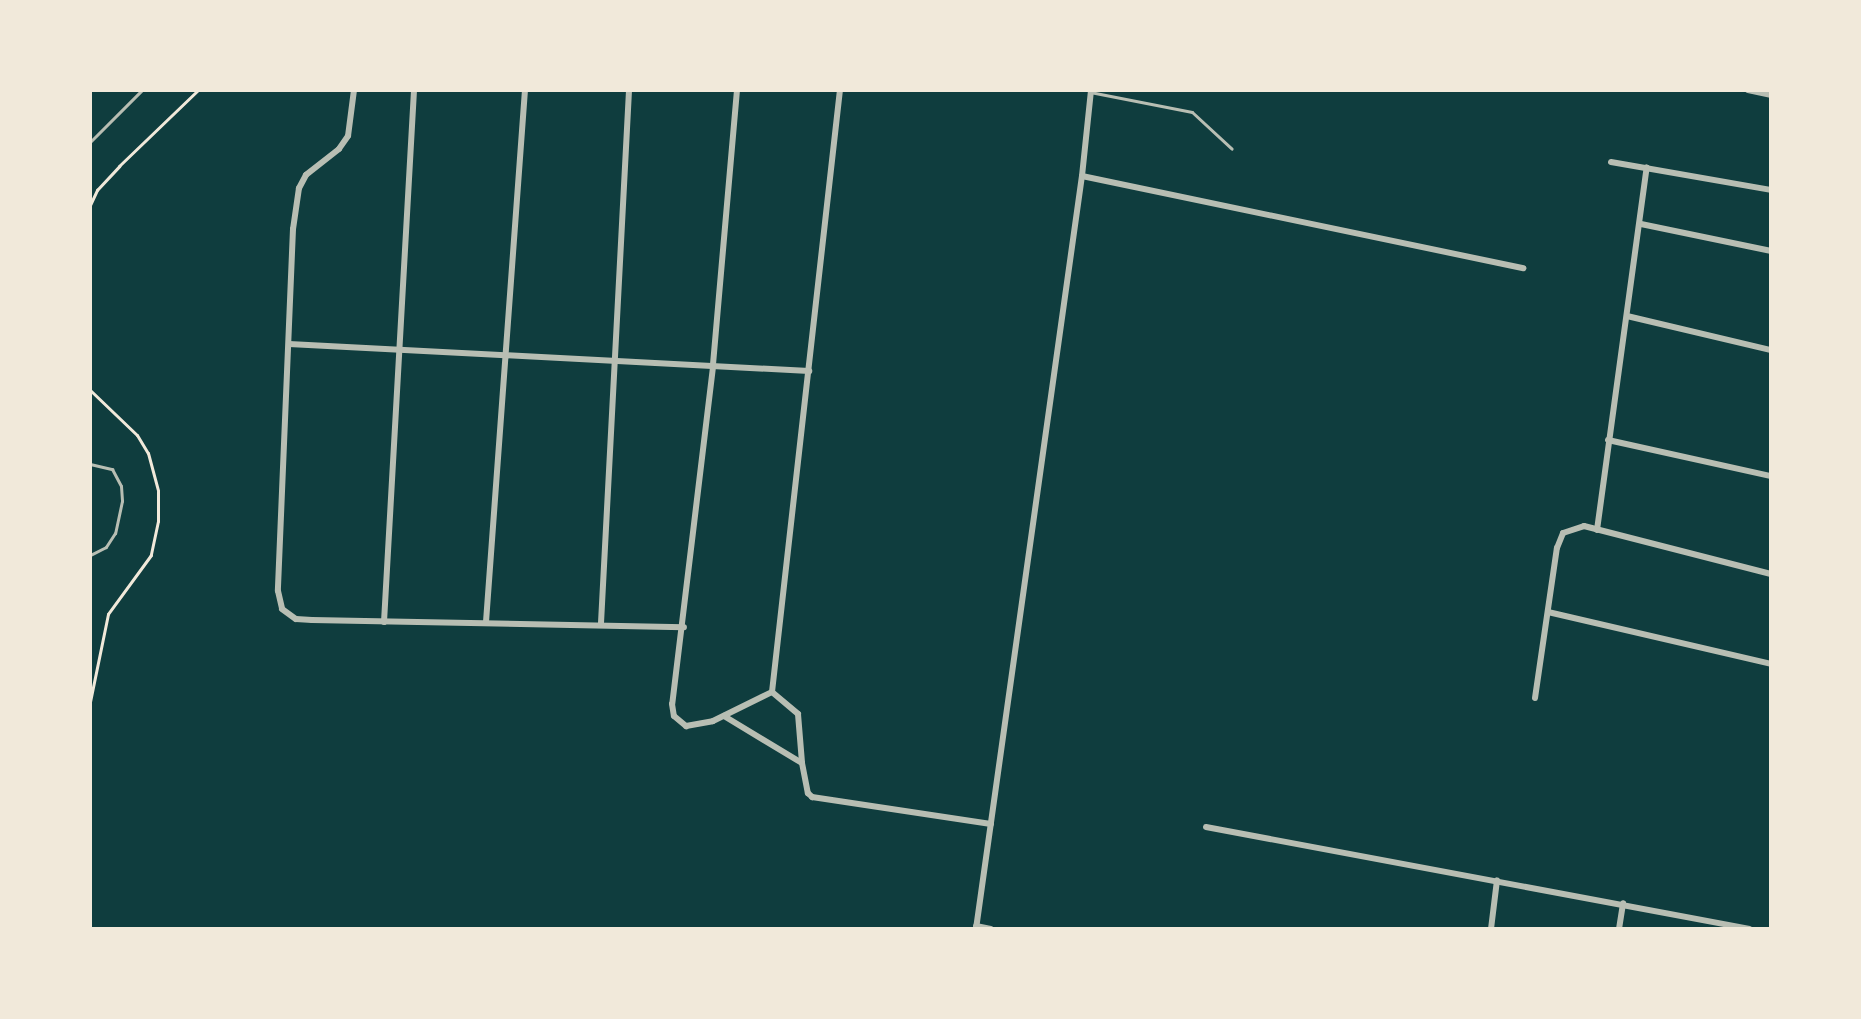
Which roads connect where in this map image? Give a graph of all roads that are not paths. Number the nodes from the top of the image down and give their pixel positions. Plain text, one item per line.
1 (142, 90) edge
2 (354, 90) edge
3 (414, 90) edge
4 (525, 90) edge
5 (629, 90) edge
6 (737, 90) edge
7 (840, 90) edge
8 (1748, 90) edge
9 (1091, 91) edge
10 (1771, 95) edge
11 (90, 141) edge
12 (1232, 149) dead end
13 (1611, 162) dead end
14 (1647, 167) junction
15 (1082, 176) junction
16 (1771, 190) edge
17 (1641, 224) junction
18 (1771, 251) edge
19 (1524, 268) dead end
20 (1627, 316) junction
21 (289, 344) junction
22 (402, 349) junction
23 (1771, 350) edge
24 (507, 354) junction
25 (613, 363) junction
26 (713, 367) junction
27 (809, 371) junction
28 (1608, 440) junction
29 (90, 464) edge
30 (1771, 476) edge
31 (1597, 530) junction
32 (90, 555) edge
33 (1771, 574) edge
34 (1548, 612) junction
35 (384, 622) junction
36 (486, 622) junction
37 (601, 623) junction
38 (684, 627) junction
39 (1771, 664) edge
40 (772, 692) junction
41 (1535, 698) dead end
42 (724, 716) junction
43 (802, 763) junction
44 (991, 824) junction
45 (1206, 827) dead end
46 (1497, 880) junction
47 (1623, 903) junction
48 (1714, 925) edge
49 (976, 928) edge
50 (991, 929) edge
51 (1491, 929) edge
52 (1619, 929) edge
53 (1750, 929) edge

1 - 11 lane
2 - 21 street
3 - 22 street
4 - 24 street
5 - 25 street
6 - 26 street
7 - 27 street
8 - 10 street
9 - 12 lane
9 - 15 street
13 - 14 street
14 - 16 street
14 - 17 street
15 - 19 street
15 - 44 street
17 - 18 street
17 - 20 street
20 - 23 street
20 - 28 street
21 - 22 street
21 - 35 street
22 - 24 street
22 - 35 street
24 - 25 street
24 - 36 street
25 - 26 street
25 - 37 street
26 - 27 street
26 - 38 street
27 - 40 street
28 - 30 street
28 - 31 street
29 - 32 lane
31 - 33 street
31 - 34 street
34 - 39 street
34 - 41 street
35 - 36 street
36 - 37 street
37 - 38 street
38 - 42 street
40 - 42 street
40 - 43 street
42 - 43 street
43 - 44 street
44 - 49 street
45 - 46 street
46 - 47 street
46 - 51 street
47 - 48 street
47 - 52 street
48 - 53 street
49 - 50 street

